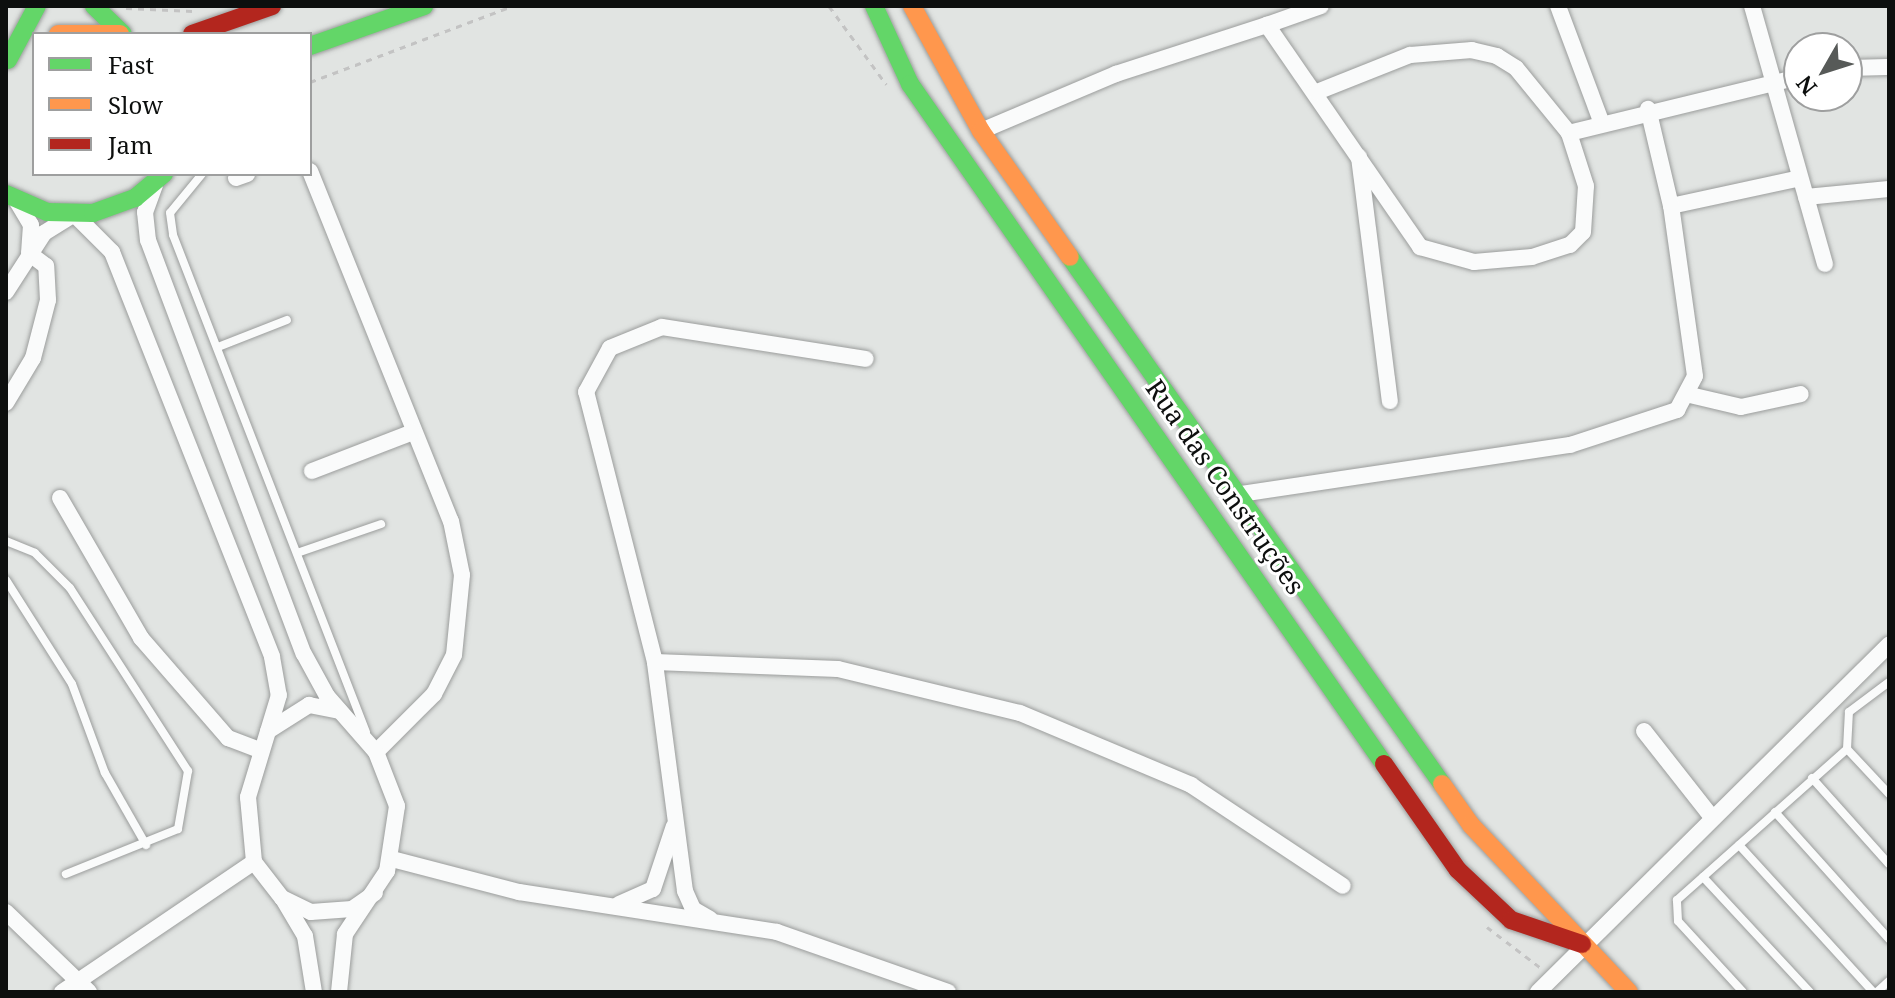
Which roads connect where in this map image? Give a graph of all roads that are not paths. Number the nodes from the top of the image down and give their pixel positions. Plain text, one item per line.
1 (37, 6) edge
2 (94, 6) edge
3 (272, 6) edge
4 (424, 6) edge
5 (874, 6) edge
6 (912, 6) edge
7 (1321, 6) edge
8 (1558, 6) edge
9 (1752, 6) edge
10 (1267, 25) junction
11 (119, 32) edge
12 (198, 32) edge
13 (32, 44) edge
14 (312, 45) edge
15 (7, 61) edge
16 (1889, 67) edge
17 (1863, 68) edge
18 (1783, 80) edge
19 (1773, 82) junction
20 (1317, 92) junction
21 (1648, 109) junction
22 (1601, 121) junction
23 (981, 131) junction
24 (1569, 133) junction
25 (1359, 154) junction
26 (200, 176) edge
27 (312, 176) edge
28 (1800, 178) junction
29 (160, 179) edge
30 (1889, 189) edge
31 (9, 197) edge
32 (1806, 197) junction
33 (1671, 206) junction
34 (74, 214) junction
35 (29, 253) junction
36 (1825, 264) dead end
37 (6, 292) edge
38 (287, 320) dead end
39 (218, 347) junction
40 (866, 359) dead end
41 (1801, 394) dead end
42 (1690, 395) junction
43 (1390, 401) dead end
44 (6, 403) edge
45 (413, 432) junction
46 (312, 471) dead end
47 (1241, 494) junction
48 (60, 498) dead end
49 (381, 524) dead end
50 (6, 541) edge
51 (297, 553) junction
52 (6, 580) edge
53 (1889, 645) edge
54 (655, 662) junction
55 (1889, 682) edge
56 (340, 712) junction
57 (267, 731) junction
58 (1644, 731) dead end
59 (1847, 749) junction
60 (259, 750) junction
61 (376, 752) junction
62 (1812, 778) junction
63 (1889, 794) edge
64 (679, 809) junction
65 (1775, 812) junction
66 (1711, 816) junction
67 (146, 845) junction
68 (1739, 845) junction
69 (392, 859) junction
70 (254, 862) junction
71 (1889, 864) edge
72 (66, 874) dead end
73 (1703, 877) junction
74 (1343, 886) dead end
75 (375, 893) junction
76 (282, 898) junction
77 (606, 906) junction
78 (6, 912) edge
79 (710, 919) junction
80 (1889, 939) edge
81 (1582, 944) junction
82 (1889, 981) edge
83 (83, 987) edge
84 (62, 992) edge
85 (314, 992) edge
86 (339, 992) edge
87 (948, 992) edge
88 (1538, 992) edge
89 (1629, 992) edge
90 (1743, 992) edge
91 (1810, 992) edge
92 (1875, 992) edge

1 - 15 street
2 - 11 street
3 - 12 street
4 - 14 street
5 - 81 street, Rua das Construções
6 - 23 street, Rua das Construções
7 - 10 street
8 - 22 street
9 - 19 street
10 - 20 street
10 - 23 street
13 - 15 street
16 - 17 street
18 - 19 street
19 - 21 street
19 - 28 street
20 - 24 street
20 - 25 street
21 - 22 street
21 - 33 street
22 - 24 street
23 - 47 street, Rua das Construções
24 - 25 street
25 - 43 street
26 - 39 lane
27 - 45 street
28 - 32 street
28 - 33 street
29 - 34 street
29 - 56 street
30 - 32 street
31 - 34 street
31 - 35 street
32 - 36 street
33 - 42 street
34 - 35 street
34 - 57 street
35 - 37 street
35 - 44 street
38 - 39 lane
39 - 51 lane
40 - 54 street
41 - 42 street
42 - 47 street
45 - 46 street
45 - 61 street
47 - 81 street, Rua das Construções
48 - 60 street
49 - 51 lane
50 - 67 lane
51 - 61 lane
52 - 67 lane
53 - 66 street
54 - 64 street
54 - 74 street
55 - 59 lane
56 - 57 street
56 - 61 street
57 - 60 street
58 - 66 street
59 - 62 lane
59 - 63 lane
60 - 70 street
61 - 69 street
62 - 65 lane
62 - 71 lane
64 - 77 street
64 - 79 street
65 - 68 lane
65 - 80 lane
66 - 81 street
67 - 72 lane
68 - 73 lane
68 - 92 lane
69 - 75 street
69 - 77 street
70 - 76 street
70 - 83 street
73 - 90 lane
73 - 91 lane
75 - 76 street
75 - 86 street
76 - 85 street
77 - 79 street
78 - 83 street
79 - 87 street
81 - 88 street
81 - 89 street, Rua das Construções
82 - 92 lane
83 - 84 street

